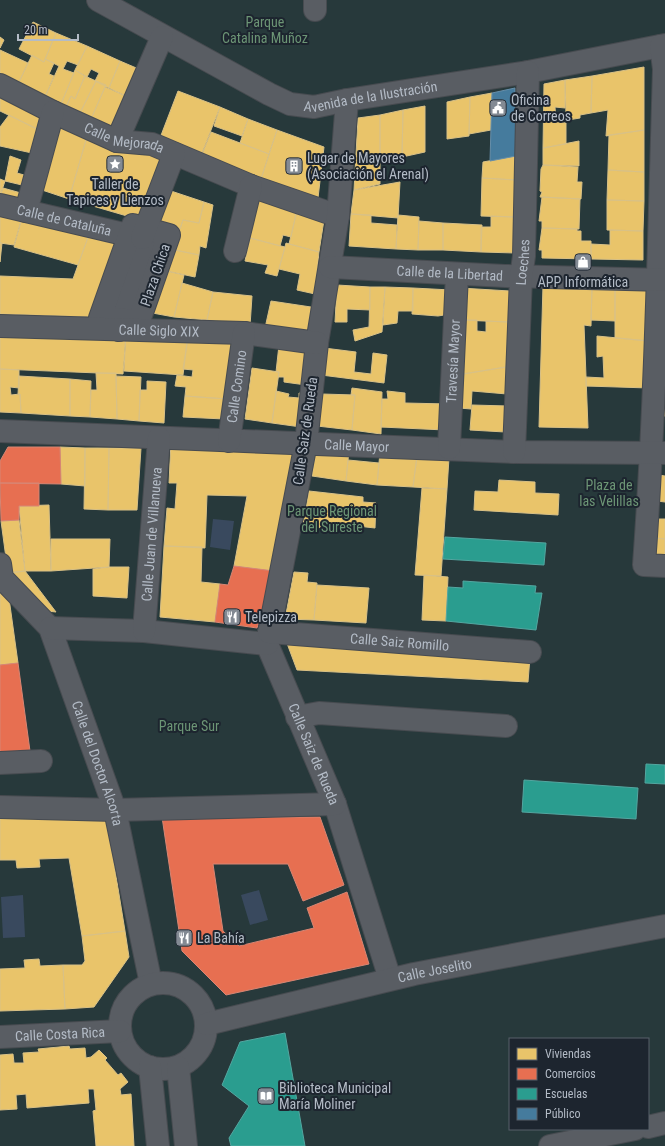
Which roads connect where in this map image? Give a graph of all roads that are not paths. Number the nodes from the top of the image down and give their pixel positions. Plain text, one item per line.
1 (98, 0) edge
2 (162, 37) junction
3 (663, 45) edge
4 (528, 72) junction
5 (0, 85) edge
6 (347, 100) junction
7 (53, 112) junction
8 (116, 140) junction
9 (174, 154) junction
10 (251, 186) junction
11 (0, 205) edge
12 (26, 211) junction
13 (338, 216) junction
14 (139, 234) junction
15 (235, 251) dead end
16 (330, 267) junction
17 (457, 274) junction
18 (521, 276) junction
19 (662, 280) edge
20 (110, 324) junction
21 (0, 326) edge
22 (244, 333) junction
23 (317, 343) junction
24 (0, 431) edge
25 (159, 438) junction
26 (229, 441) junction
27 (306, 443) junction
28 (449, 448) junction
29 (514, 452) junction
30 (659, 452) edge
31 (665, 566) edge
32 (1, 574) edge
33 (50, 628) junction
34 (144, 631) junction
35 (268, 638) junction
36 (530, 652) dead end
37 (298, 717) junction
38 (506, 726) dead end
39 (41, 761) dead end
40 (0, 763) edge
41 (335, 804) junction
42 (0, 807) edge
43 (115, 810) junction
44 (665, 926) edge
45 (390, 980) junction
46 (151, 984) junction
47 (207, 1024) junction
48 (120, 1031) junction
49 (0, 1037) edge
50 (178, 1067) junction
51 (150, 1068) junction
52 (665, 1123) edge
53 (649, 1126) edge
54 (631, 1130) edge
55 (158, 1146) edge
56 (186, 1146) edge
57 (550, 1146) edge

1 - 2 street, Avenida de la Ilustración
2 - 6 street, Avenida de la Ilustración
2 - 8 street
3 - 4 street, Avenida de la Ilustración
3 - 19 street
4 - 6 street, Avenida de la Ilustración
4 - 18 street, Loeches
5 - 7 street, Calle Mejorada
6 - 13 street, Calle Saiz de Rueda
7 - 8 street, Calle Mejorada
7 - 12 street
8 - 9 street, Calle Mejorada
9 - 10 street, Calle Mejorada
9 - 14 street, Plaza Chica
10 - 13 street, Calle Mejorada
10 - 15 street
11 - 12 street, Calle de Cataluña
12 - 14 street, Calle de Cataluña
13 - 16 street, Calle Saiz de Rueda
14 - 20 street, Plaza Chica
16 - 17 street, Calle de la Libertad
16 - 23 street, Calle Saiz de Rueda
17 - 18 street, Calle de la Libertad
17 - 28 street, Travesía Mayor
18 - 19 street, Calle de la Libertad
18 - 29 street, Loeches
19 - 30 street
20 - 21 street, Calle Siglo XIX
20 - 22 street, Calle Siglo XIX
22 - 23 street, Calle Siglo XIX
22 - 26 street, Calle Comino
23 - 27 street, Calle Saiz de Rueda
24 - 25 street, Calle Mayor
25 - 26 street, Calle Mayor
25 - 34 street, Calle Juan de Villanueva
26 - 27 street, Calle Mayor
27 - 28 street, Calle Mayor
27 - 35 street, Calle Saiz de Rueda
28 - 29 street, Calle Mayor
29 - 30 street, Calle Mayor
30 - 31 street
32 - 33 street, Calle del Doctor Alcorta
33 - 34 street, Calle Saiz Romillo
33 - 43 street, Calle del Doctor Alcorta
34 - 35 street, Calle Saiz Romillo
35 - 36 street, Calle Saiz Romillo
35 - 37 street, Calle Saiz de Rueda
37 - 38 street
37 - 41 street, Calle Saiz de Rueda
39 - 40 street
41 - 43 street
41 - 45 street, Calle Saiz de Rueda
42 - 43 street
43 - 46 street, Calle del Doctor Alcorta
44 - 45 street, Calle Joselito
45 - 47 street, Calle Joselito
46 - 47 street
46 - 48 street
47 - 50 street
48 - 49 street, Calle Costa Rica
48 - 51 street
50 - 51 street
50 - 56 street
51 - 55 street
52 - 53 street
54 - 57 street

